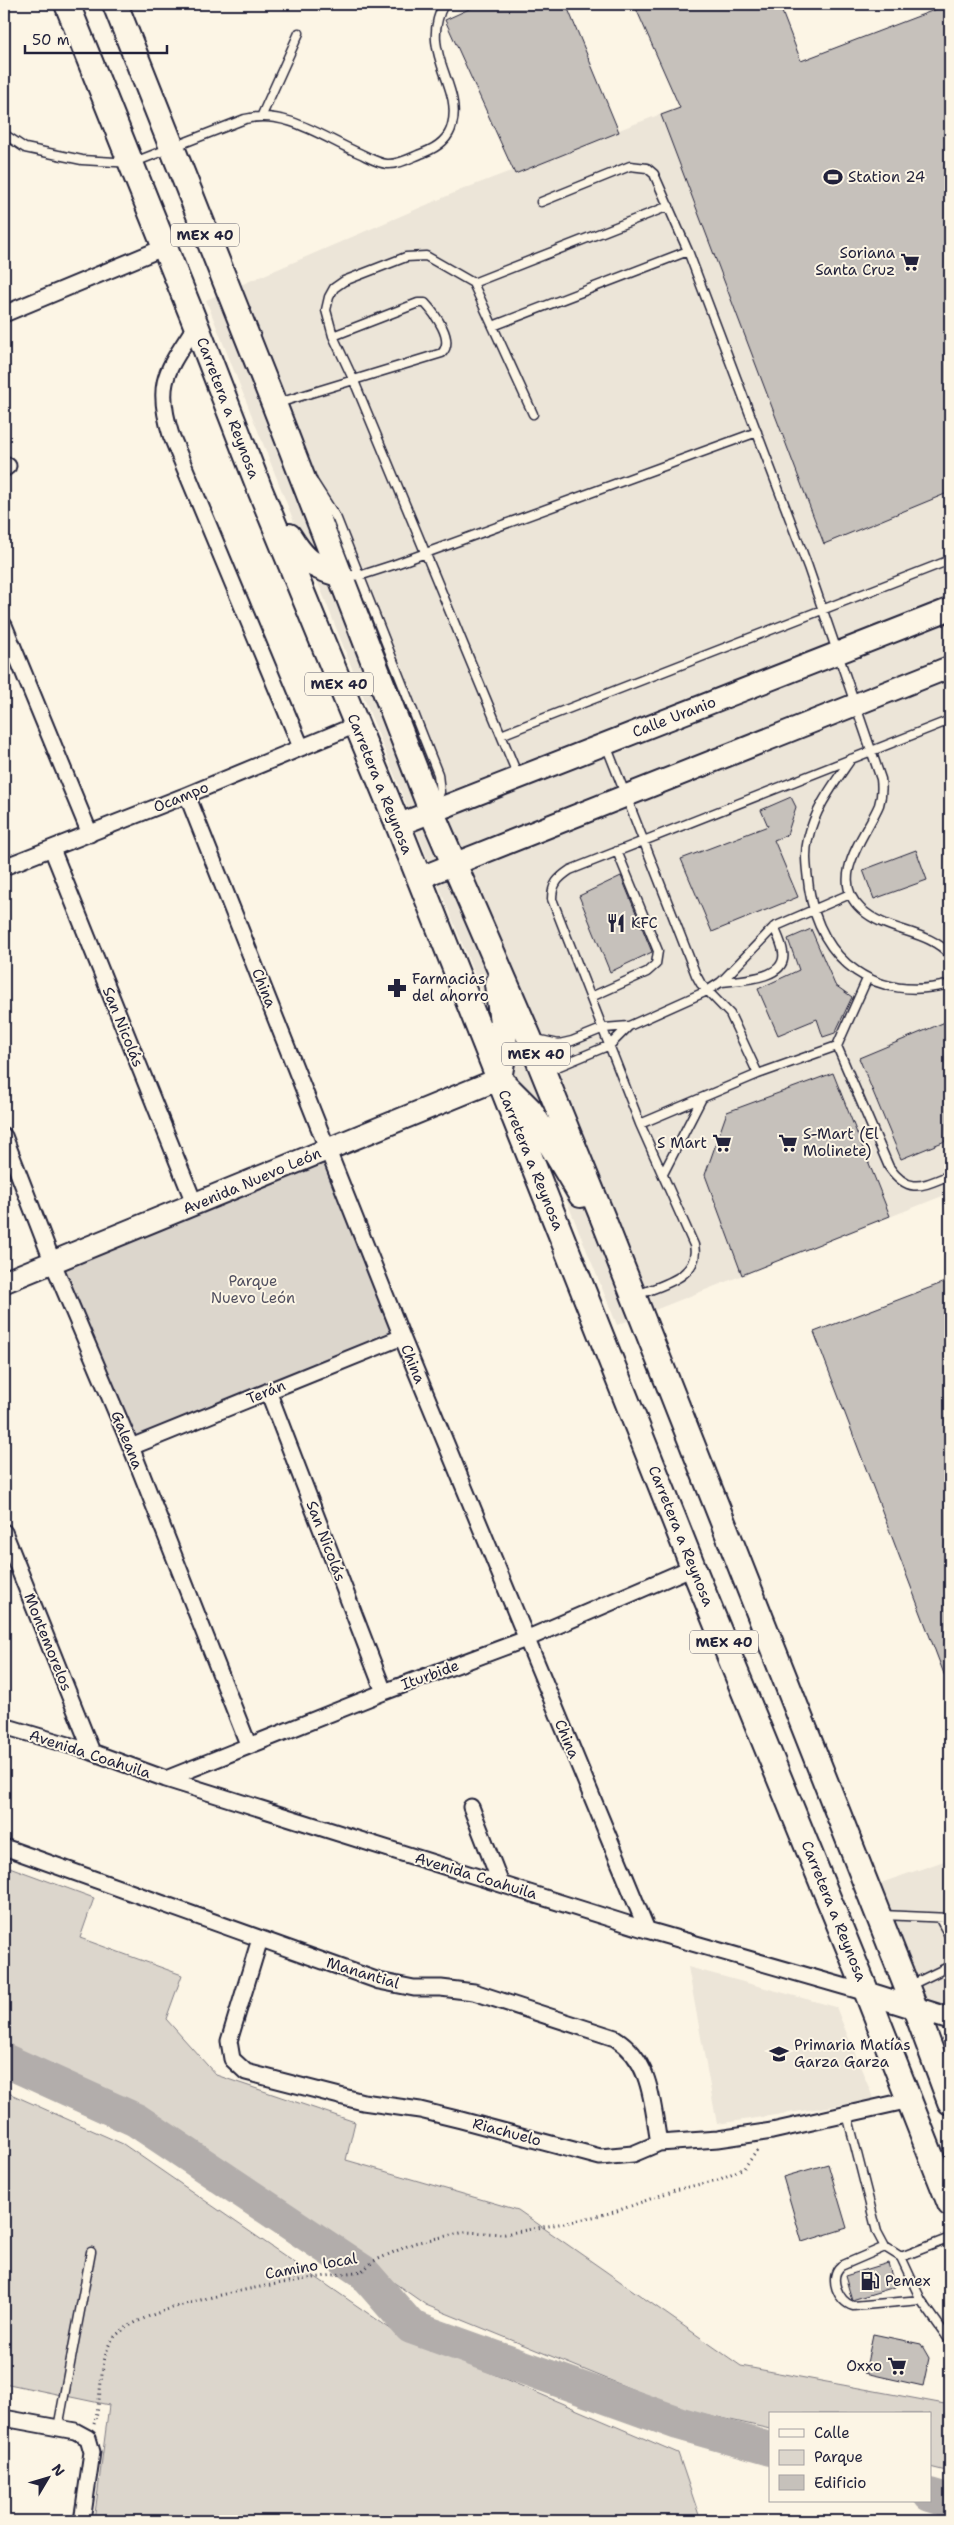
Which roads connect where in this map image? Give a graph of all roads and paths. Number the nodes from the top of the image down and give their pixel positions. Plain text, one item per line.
1 (67, 4) edge
2 (77, 4) edge
3 (115, 4) edge
4 (444, 4) edge
5 (299, 33) dead end
6 (84, 45) junction
7 (262, 115) junction
8 (4, 134) edge
9 (170, 147) junction
10 (132, 163) junction
11 (541, 202) dead end
12 (669, 206) junction
13 (165, 246) junction
14 (688, 251) junction
15 (473, 283) junction
16 (4, 314) edge
17 (196, 325) junction
18 (493, 326) junction
19 (333, 336) junction
20 (354, 381) junction
21 (274, 404) junction
22 (533, 414) dead end
23 (756, 432) junction
24 (260, 490) junction
25 (425, 552) junction
26 (950, 560) edge
27 (349, 575) junction
28 (824, 609) junction
29 (950, 609) edge
30 (4, 625) edge
31 (838, 652) junction
32 (950, 667) edge
33 (856, 704) junction
34 (950, 720) edge
35 (356, 725) junction
36 (501, 735) junction
37 (605, 744) junction
38 (301, 747) junction
39 (873, 750) junction
40 (852, 758) junction
41 (519, 778) junction
42 (187, 795) junction
43 (627, 795) junction
44 (432, 814) junction
45 (398, 825) junction
46 (90, 834) junction
47 (644, 841) junction
48 (52, 849) junction
49 (617, 851) junction
50 (454, 863) junction
51 (4, 867) edge
52 (419, 878) junction
53 (850, 894) junction
54 (813, 910) junction
55 (774, 926) junction
56 (492, 954) junction
57 (950, 956) edge
58 (867, 979) junction
59 (720, 982) junction
60 (950, 984) edge
61 (707, 991) junction
62 (591, 997) junction
63 (629, 1026) junction
64 (604, 1028) junction
65 (529, 1037) junction
66 (610, 1045) junction
67 (838, 1046) junction
68 (543, 1073) junction
69 (758, 1074) junction
70 (499, 1079) junction
71 (702, 1098) junction
72 (640, 1124) junction
73 (4, 1136) edge
74 (328, 1149) junction
75 (663, 1174) junction
76 (950, 1175) edge
77 (195, 1205) junction
78 (602, 1216) junction
79 (52, 1263) junction
80 (4, 1282) edge
81 (633, 1297) junction
82 (402, 1337) junction
83 (268, 1391) junction
84 (131, 1447) junction
85 (4, 1532) edge
86 (693, 1567) junction
87 (526, 1639) junction
88 (384, 1692) junction
89 (4, 1726) edge
90 (248, 1744) junction
91 (92, 1752) junction
92 (166, 1779) junction
93 (471, 1808) dead end
94 (4, 1847) edge
95 (500, 1884) junction
96 (878, 1915) junction
97 (940, 1918) junction
98 (950, 1918) edge
99 (647, 1930) junction
100 (950, 1937) edge
101 (260, 1939) junction
102 (950, 1966) edge
103 (868, 1993) junction
104 (911, 1998) junction
105 (950, 2019) edge
106 (910, 2100) junction
107 (950, 2102) edge
108 (847, 2114) junction
109 (772, 2131) junction
110 (659, 2143) junction
111 (950, 2204) edge
112 (950, 2238) edge
113 (885, 2247) junction
114 (90, 2252) dead end
115 (902, 2257) junction
116 (921, 2300) junction
117 (950, 2341) edge
118 (4, 2418) edge
119 (58, 2428) junction
120 (88, 2438) junction
121 (82, 2521) edge

1 - 6 main road, Carretera a Reynosa / MEX 40
2 - 6 main road
3 - 9 main road, MEX 40
4 - 7 lane
5 - 7 lane
6 - 10 main road, Carretera a Reynosa / MEX 40
7 - 9 lane
8 - 10 lane
9 - 10 lane
9 - 21 main road, MEX 40
10 - 13 main road, Carretera a Reynosa / MEX 40
11 - 12 lane
12 - 14 lane
12 - 15 lane
13 - 16 street
13 - 17 main road, Carretera a Reynosa / MEX 40
14 - 18 lane
14 - 23 lane
15 - 18 lane
15 - 19 lane
17 - 24 main road, Carretera a Reynosa / MEX 40
17 - 38 street
18 - 22 lane
19 - 20 lane
19 - 20 lane
20 - 21 lane
20 - 25 lane
21 - 27 main road, MEX 40
23 - 25 lane
23 - 28 lane
24 - 27 main road
24 - 35 main road, Carretera a Reynosa / MEX 40
25 - 27 lane
25 - 36 lane
26 - 28 lane
27 - 44 main road, MEX 40
28 - 31 lane
28 - 36 lane
29 - 31 street, Calle Uranio
30 - 46 street
31 - 33 lane
31 - 37 street, Calle Uranio
32 - 33 street
33 - 39 lane
33 - 43 street
34 - 39 lane
35 - 38 street, Ocampo
35 - 45 main road, Carretera a Reynosa / MEX 40
36 - 41 lane
37 - 41 street, Calle Uranio
37 - 43 lane
38 - 42 street, Ocampo
39 - 40 lane
39 - 53 lane
40 - 47 lane
40 - 54 lane
41 - 44 street, Calle Uranio
42 - 46 street, Ocampo
42 - 74 street, China
43 - 47 lane
43 - 50 street
44 - 45 street, Calle Uranio
44 - 50 main road, MEX 40
45 - 52 main road, Carretera a Reynosa / MEX 40
46 - 48 street, Ocampo
47 - 49 lane
47 - 61 lane
48 - 51 street, Ocampo
48 - 77 street, San Nicolás
49 - 62 lane
49 - 62 lane
50 - 52 street
50 - 56 main road, MEX 40
52 - 70 main road, Carretera a Reynosa / MEX 40
53 - 54 lane
53 - 57 lane
54 - 55 lane
54 - 58 lane
55 - 59 lane
55 - 59 lane
56 - 65 main road, MEX 40
56 - 70 main road
58 - 60 lane
58 - 67 lane
59 - 61 lane
61 - 63 lane
61 - 69 lane
62 - 64 lane
63 - 64 lane
63 - 66 lane
64 - 65 lane
64 - 66 lane
65 - 68 main road, MEX 40
66 - 68 lane
66 - 72 lane
67 - 69 lane
67 - 76 lane
68 - 78 main road, MEX 40
69 - 71 lane
70 - 74 street, Avenida Nuevo León
70 - 78 main road
70 - 86 main road, Carretera a Reynosa / MEX 40
71 - 72 lane
71 - 75 lane
72 - 75 lane
73 - 79 street, Galeana
74 - 77 street, Avenida Nuevo León
74 - 82 street, China
75 - 81 lane
77 - 79 street, Avenida Nuevo León
78 - 81 main road, MEX 40
79 - 80 street, Avenida Nuevo León
79 - 84 street, Galeana
81 - 96 main road, MEX 40
82 - 83 street, Terán
82 - 87 street, China
83 - 84 street, Terán
83 - 88 street, San Nicolás
84 - 90 street, Galeana
85 - 91 street, Montemorelos
86 - 87 street, Iturbide
86 - 103 main road, Carretera a Reynosa / MEX 40
87 - 88 street, Iturbide
87 - 99 street, China
88 - 90 street, Iturbide
89 - 91 street, Avenida Coahuila
90 - 92 street, Iturbide
91 - 92 street, Avenida Coahuila
92 - 95 street, Avenida Coahuila
93 - 95 street
94 - 101 street, Manantial
95 - 99 street, Avenida Coahuila
96 - 97 lane
96 - 104 main road, MEX 40
97 - 98 lane
97 - 100 lane
99 - 103 street, Avenida Coahuila
101 - 110 street, Manantial
101 - 110 street, Riachuelo
102 - 104 lane
103 - 104 street, Avenida Coahuila
103 - 106 main road, Carretera a Reynosa / MEX 40
104 - 105 street, Avenida Coahuila
104 - 107 main road, MEX 40
106 - 108 street, Riachuelo
106 - 111 main road, Carretera a Reynosa / MEX 40
108 - 109 street, Riachuelo
108 - 113 lane
109 - 110 street, Riachuelo
109 - 120 path, Camino local
112 - 115 lane
113 - 115 lane
113 - 116 lane
114 - 119 lane
115 - 116 lane
116 - 117 lane
118 - 119 street
119 - 120 street
120 - 121 street

